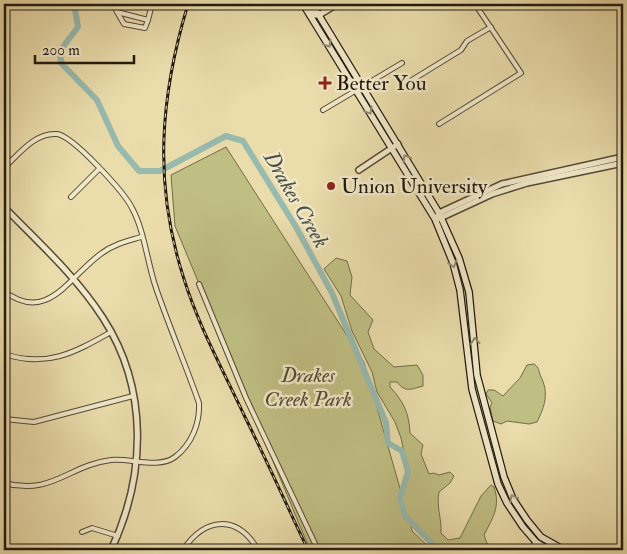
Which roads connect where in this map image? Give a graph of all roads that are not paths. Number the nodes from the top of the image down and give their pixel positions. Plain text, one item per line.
1 (113, 4) edge
2 (152, 4) edge
3 (304, 4) edge
4 (337, 4) edge
5 (475, 4) edge
6 (315, 5) edge
7 (117, 12) junction
8 (310, 15) junction
9 (319, 15) junction
10 (148, 20) junction
11 (491, 27) junction
12 (402, 63) dead end
13 (412, 80) dead end
14 (363, 86) junction
15 (357, 90) junction
16 (323, 110) dead end
17 (439, 124) dead end
18 (398, 144) junction
19 (393, 150) junction
20 (623, 157) edge
21 (623, 163) edge
22 (590, 167) junction
23 (4, 168) edge
24 (99, 169) junction
25 (359, 170) dead end
26 (71, 197) dead end
27 (4, 207) edge
28 (439, 217) junction
29 (141, 237) junction
30 (73, 279) junction
31 (199, 284) dead end
32 (4, 291) edge
33 (111, 332) junction
34 (4, 354) edge
35 (133, 396) junction
36 (4, 419) edge
37 (493, 437) junction
38 (486, 438) junction
39 (137, 461) junction
40 (4, 483) edge
41 (82, 532) dead end
42 (118, 536) junction
43 (541, 537) junction
44 (536, 542) junction
45 (4, 549) edge
46 (14, 550) edge
47 (111, 550) edge
48 (183, 550) edge
49 (258, 550) edge
50 (318, 550) edge
51 (530, 550) edge
52 (548, 550) edge
53 (564, 550) edge

1 - 7 street
2 - 10 street
3 - 8 main road
4 - 9 street
5 - 11 street
6 - 8 street
6 - 9 main road
7 - 10 street
7 - 10 street
8 - 9 street
8 -> 15 main road
9 - 14 main road
11 - 13 street
11 - 17 street
12 - 14 street
14 - 15 street
14 - 18 main road
15 - 16 street
15 -> 19 main road
18 - 19 street
28 -> 18 main road
19 - 25 street
19 - 28 main road
20 - 22 street
21 - 22 street
22 - 28 street
23 - 24 street
24 - 26 street
24 - 29 street
27 - 30 street
37 -> 28 main road
28 -> 38 main road
29 - 30 street
29 - 39 street
30 - 32 street
30 - 33 street
31 - 50 street
33 - 34 street
33 - 35 street
35 - 36 street
35 - 39 street
37 - 38 main road
43 -> 37 main road
38 - 44 main road
39 - 40 street
39 - 42 street
41 - 42 street
42 - 47 street
43 - 44 street
43 - 53 main road
44 - 51 street
44 - 52 main road
45 - 46 street
48 - 49 street

